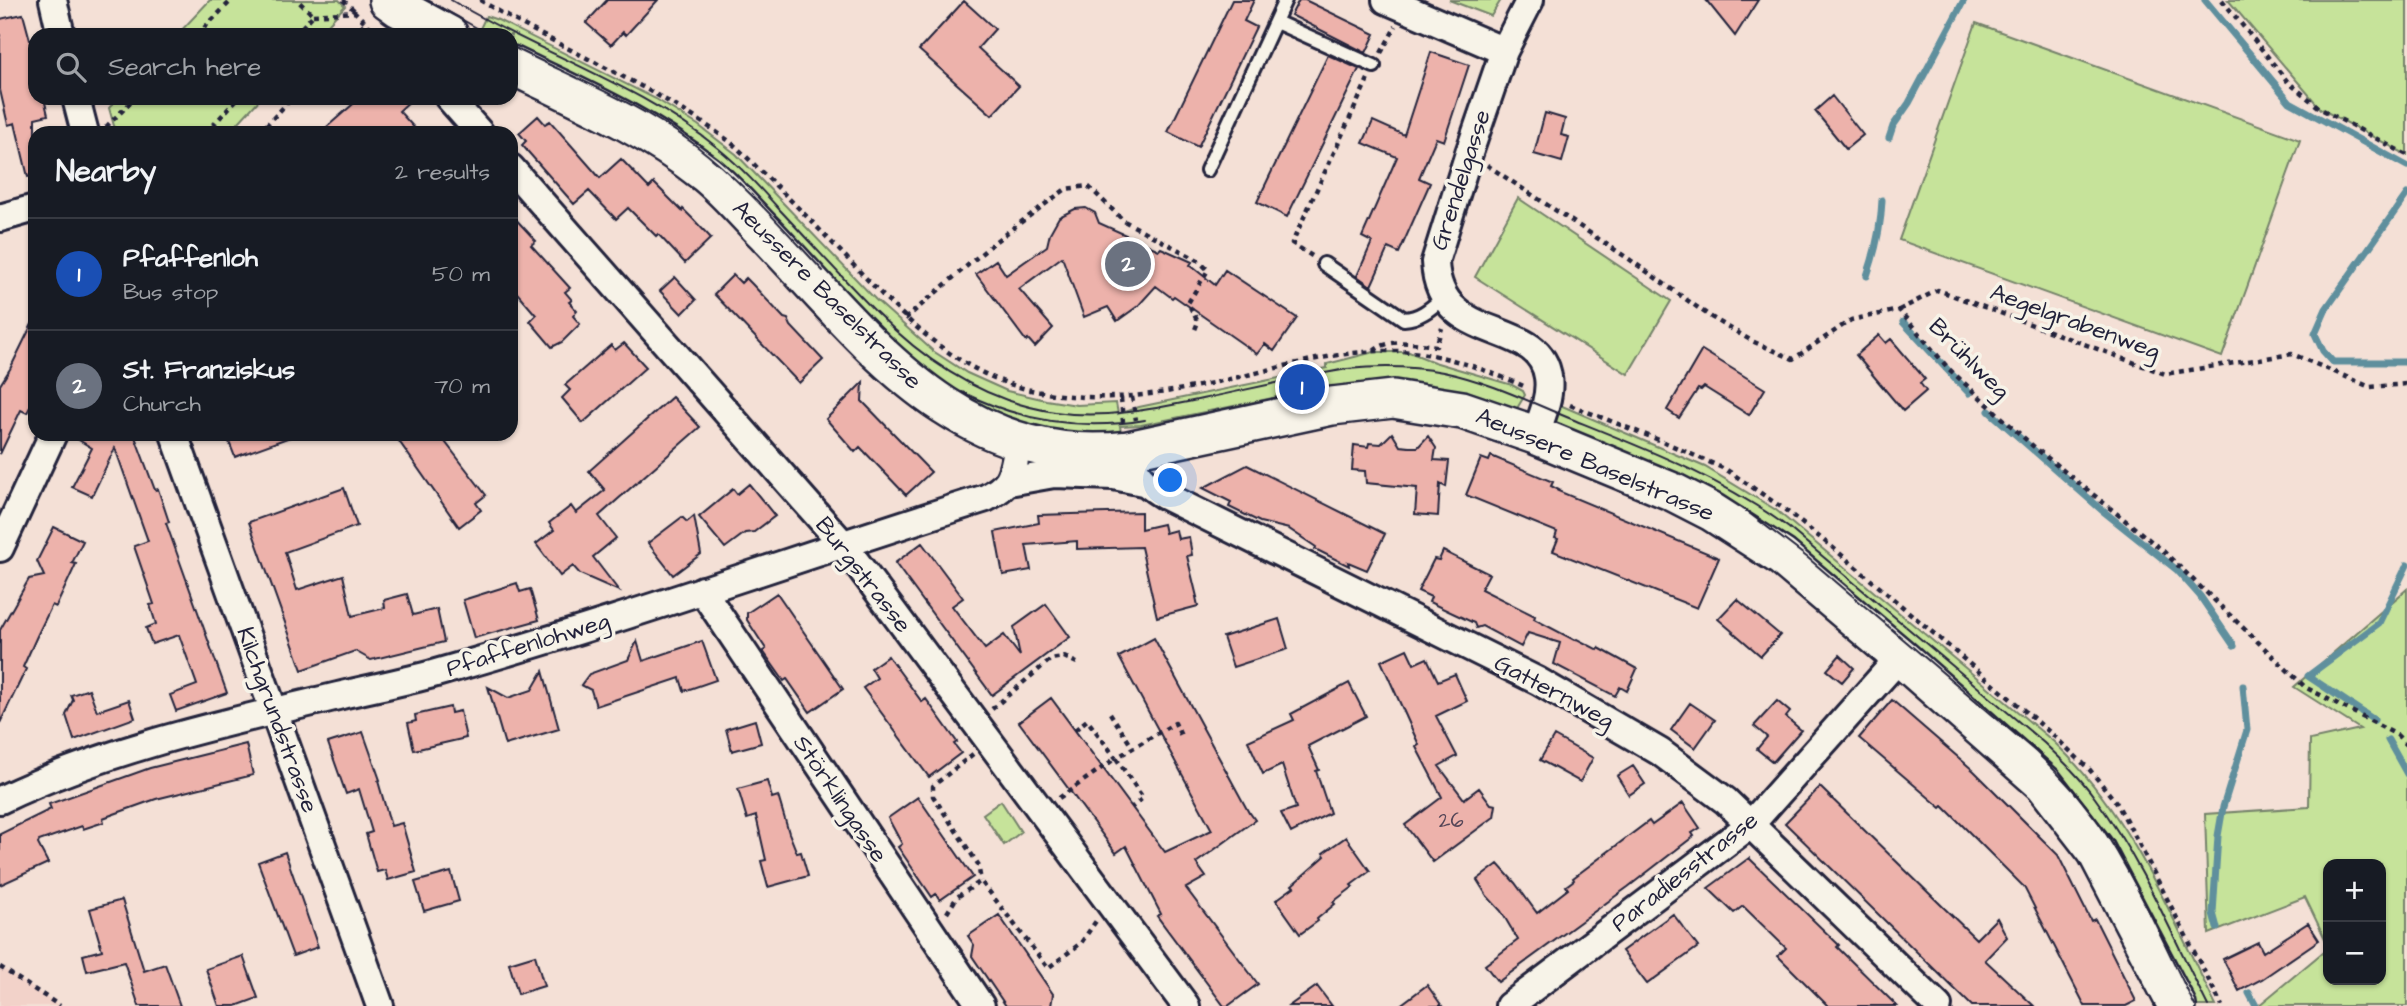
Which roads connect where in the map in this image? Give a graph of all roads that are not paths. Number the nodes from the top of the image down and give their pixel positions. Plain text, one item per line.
1 (53, 0) edge
2 (1285, 0) edge
3 (1530, 0) edge
4 (1396, 4) edge
5 (373, 20) edge
6 (1276, 22) junction
7 (59, 28) edge
8 (414, 28) edge
9 (1504, 51) junction
10 (1374, 66) road end
11 (518, 68) edge
12 (78, 105) edge
13 (455, 105) edge
14 (83, 126) edge
15 (474, 126) edge
16 (1207, 170) dead end
17 (518, 176) edge
18 (28, 210) edge
19 (0, 218) edge
20 (1324, 264) dead end
21 (1447, 302) junction
22 (1535, 435) junction
23 (50, 441) edge
24 (176, 441) edge
25 (1019, 442) junction
26 (1128, 450) junction
27 (1009, 482) junction
28 (1143, 482) junction
29 (842, 543) junction
30 (0, 548) edge
31 (702, 590) junction
32 (1900, 657) junction
33 (272, 711) junction
34 (0, 800) edge
35 (1750, 825) junction
36 (380, 1006) edge
37 (981, 1006) edge
38 (1186, 1006) edge
39 (1509, 1006) edge
40 (1938, 1006) edge
41 (2177, 1006) edge

1 - 7 street
2 - 6 lane
3 - 9 street, Grendelgasse
4 - 9 street
5 - 8 main road
6 - 10 lane
6 - 16 lane
9 - 21 street, Grendelgasse
11 - 25 main road, Aeussere Baselstrasse
12 - 14 street
13 - 15 street
17 - 29 street, Burgstrasse
18 - 19 street
20 - 21 lane
21 - 22 street
22 - 26 main road, Aeussere Baselstrasse
22 - 32 main road, Aeussere Baselstrasse
23 - 30 street
24 - 33 street, Kilchgrundstrasse
25 - 26 main road, Aeussere Baselstrasse
25 - 27 street
26 - 28 street
27 - 28 street
27 - 29 street, Pfaffenlohweg
28 - 35 street, Gatternweg
29 - 31 street, Pfaffenlohweg
29 - 38 street, Burgstrasse
31 - 33 street, Pfaffenlohweg
31 - 37 street, Störklingasse
32 - 35 street, Paradiesstrasse
32 - 41 main road, Aeussere Baselstrasse
33 - 34 street, Pfaffenlohweg
33 - 36 street, Kilchgrundstrasse
35 - 39 street, Paradiesstrasse
35 - 40 street, Gatternweg

